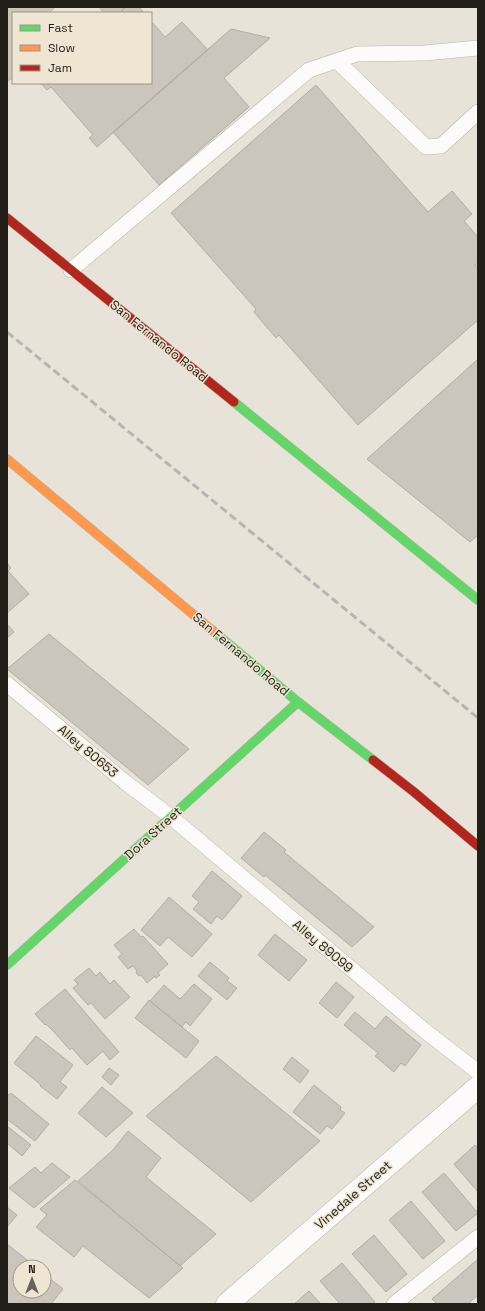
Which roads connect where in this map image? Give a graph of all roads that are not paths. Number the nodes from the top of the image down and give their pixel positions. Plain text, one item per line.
1 (478, 48) edge
2 (337, 61) junction
3 (478, 112) edge
4 (7, 218) edge
5 (71, 270) junction
6 (7, 459) edge
7 (478, 600) edge
8 (7, 684) edge
9 (298, 702) junction
10 (171, 817) junction
11 (478, 846) edge
12 (7, 965) edge
13 (478, 1072) edge
14 (478, 1087) edge
15 (478, 1237) edge
16 (227, 1304) edge
17 (394, 1304) edge

1 - 2 lane
2 - 3 lane
2 - 5 lane
4 - 5 street, San Fernando Road
5 - 7 street, San Fernando Road
6 - 9 street, San Fernando Road
8 - 10 lane, Alley 80653
9 - 10 street, Dora Street
9 - 11 street, San Fernando Road
10 - 12 street, Dora Street
10 - 13 lane, Alley 89099
14 - 16 street, Vinedale Street
15 - 17 lane

